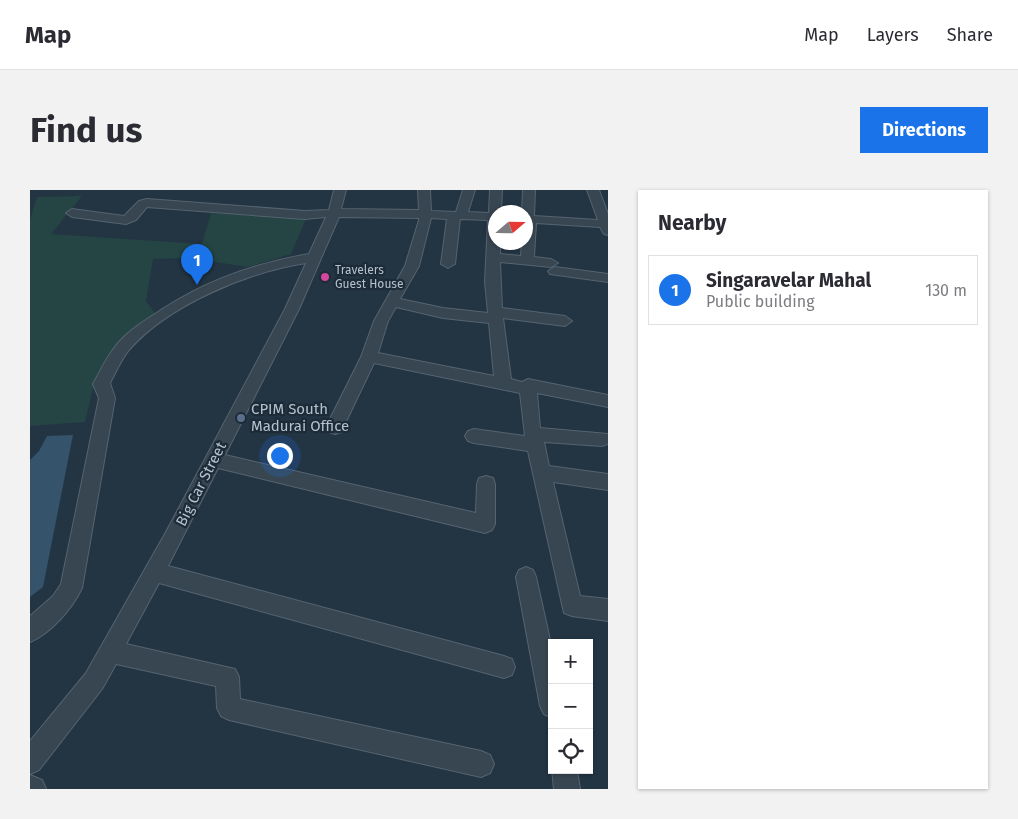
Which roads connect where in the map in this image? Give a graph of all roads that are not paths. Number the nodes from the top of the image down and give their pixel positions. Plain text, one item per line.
1 (340, 190) edge
2 (424, 190) edge
3 (469, 190) edge
4 (496, 190) edge
5 (529, 190) edge
6 (593, 190) edge
7 (495, 205) edge
8 (528, 205) edge
9 (72, 213) dead end
10 (334, 213) junction
11 (425, 214) junction
12 (457, 215) junction
13 (488, 217) edge
14 (533, 220) edge
15 (607, 228) edge
16 (493, 250) edge
17 (527, 250) edge
18 (315, 257) junction
19 (493, 257) junction
20 (527, 260) junction
21 (448, 264) dead end
22 (608, 278) edge
23 (392, 302) junction
24 (495, 316) junction
25 (565, 321) dead end
26 (369, 357) junction
27 (503, 384) junction
28 (529, 389) junction
29 (608, 401) edge
30 (335, 427) dead end
31 (474, 436) dead end
32 (534, 439) junction
33 (602, 439) dead end
34 (214, 460) junction
35 (542, 473) junction
36 (608, 482) edge
37 (486, 484) dead end
38 (154, 572) junction
39 (526, 577) dead end
40 (608, 610) edge
41 (30, 631) edge
42 (111, 652) junction
43 (504, 667) dead end
44 (548, 686) edge
45 (30, 761) edge
46 (481, 764) dead end
47 (565, 774) edge
48 (568, 789) edge

1 - 10 street, Big Car Street
2 - 11 street
3 - 12 street
4 - 7 street
5 - 8 street
6 - 15 street
9 - 10 street
10 - 11 street
10 - 18 street, Big Car Street
11 - 12 street
11 - 23 street
12 - 13 street
12 - 21 street
14 - 15 street
16 - 19 street
17 - 20 street
18 - 34 street, Big Car Street
18 - 41 street
19 - 20 street
19 - 24 street
20 - 22 street
23 - 24 street
23 - 26 street
24 - 25 street
24 - 27 street
26 - 27 street
26 - 30 street
27 - 28 street
28 - 29 street
28 - 32 street
31 - 32 street
32 - 33 street
32 - 35 street
34 - 37 street
34 - 38 street, Big Car Street
35 - 36 street
35 - 40 street
38 - 42 street, Big Car Street
38 - 43 street
39 - 44 street
42 - 45 street, Big Car Street
42 - 46 street
47 - 48 street

